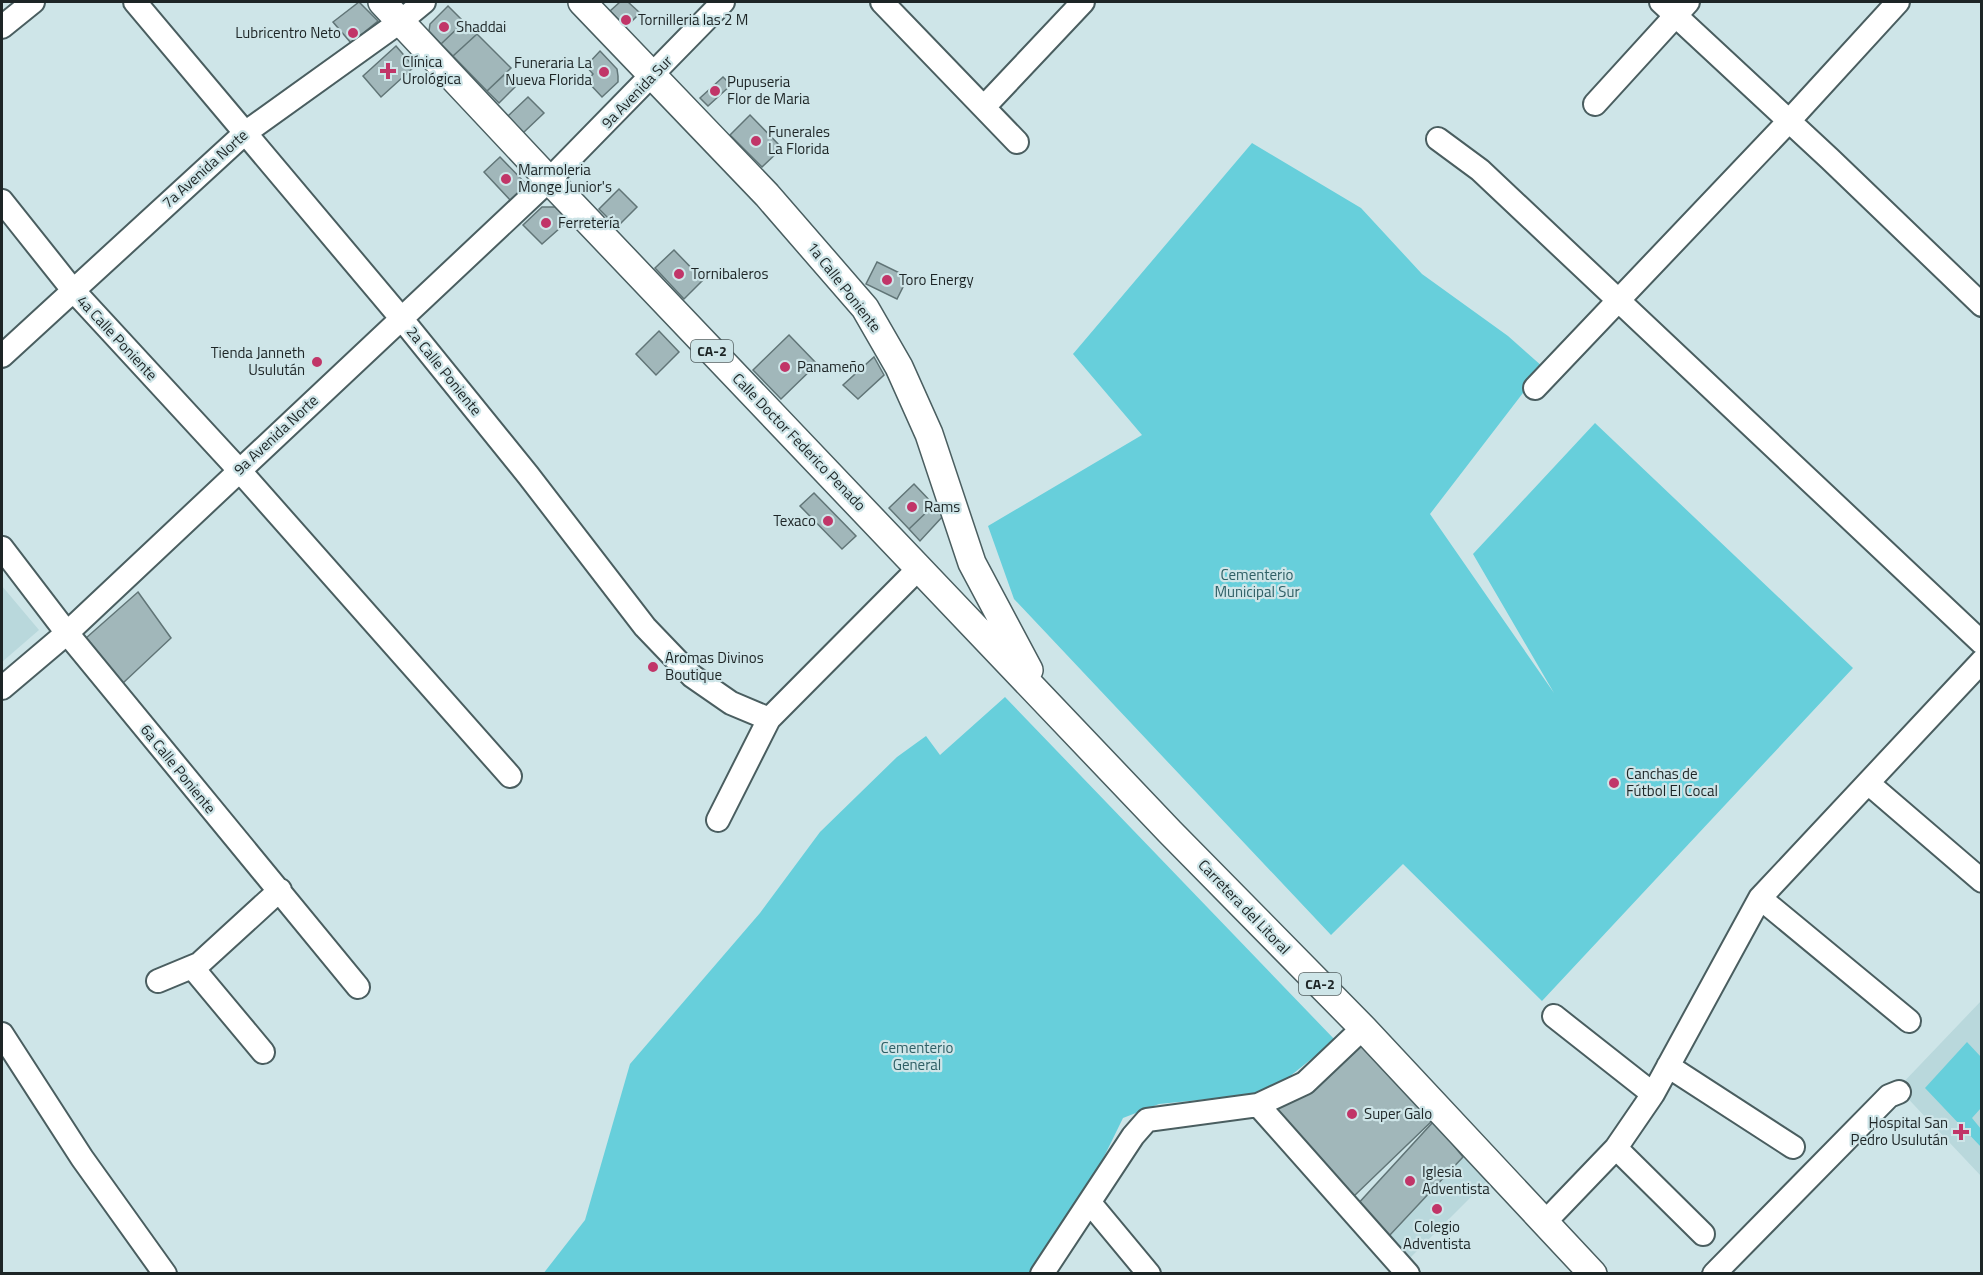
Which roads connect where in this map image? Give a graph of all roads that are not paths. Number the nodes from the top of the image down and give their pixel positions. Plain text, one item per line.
1 (33, 2) edge
2 (135, 2) edge
3 (382, 2) edge
4 (424, 2) edge
5 (582, 2) edge
6 (723, 2) edge
7 (882, 2) edge
8 (1083, 2) edge
9 (1898, 2) edge
10 (1675, 6) edge
11 (401, 21) junction
12 (2, 27) edge
13 (653, 76) junction
14 (1595, 104) dead end
15 (984, 107) junction
16 (1789, 121) junction
17 (245, 133) junction
18 (1438, 139) dead end
19 (1017, 142) dead end
20 (549, 180) junction
21 (2, 201) edge
22 (72, 289) junction
23 (1617, 302) junction
24 (1982, 305) edge
25 (401, 318) junction
26 (2, 356) edge
27 (1535, 388) dead end
28 (239, 470) junction
29 (2, 548) edge
30 (972, 563) junction
31 (924, 573) junction
32 (67, 633) junction
33 (1982, 643) edge
34 (1982, 661) edge
35 (2, 688) edge
36 (1044, 697) junction
37 (769, 719) junction
38 (510, 776) dead end
39 (1868, 783) junction
40 (718, 820) dead end
41 (1982, 881) edge
42 (280, 890) junction
43 (1761, 898) junction
44 (192, 967) junction
45 (158, 981) dead end
46 (358, 987) dead end
47 (1554, 1016) dead end
48 (1909, 1021) dead end
49 (1363, 1028) junction
50 (2, 1034) edge
51 (263, 1052) dead end
52 (1668, 1066) junction
53 (1899, 1092) dead end
54 (1653, 1094) junction
55 (1258, 1105) junction
56 (1793, 1147) dead end
57 (1616, 1148) junction
58 (1090, 1203) junction
59 (1545, 1222) junction
60 (1702, 1234) dead end
61 (165, 1274) edge
62 (1042, 1274) edge
63 (1149, 1274) edge
64 (1408, 1274) edge
65 (1593, 1274) edge
66 (1714, 1274) edge

1 - 12 street
2 - 17 street, 2a Calle Poniente
3 - 11 main road, Calle Doctor Federico Penado / CA-2
4 - 11 street, 7a Avenida Norte
5 - 13 main road, 1a Calle Poniente / CA-2
6 - 13 street, 9a Avenida Sur
7 - 15 street
8 - 15 street
9 - 16 street
10 - 14 street
10 - 16 street
11 - 17 street, 7a Avenida Norte
11 - 20 main road, Calle Doctor Federico Penado / CA-2
13 - 20 street, 9a Avenida Sur
13 - 30 main road, 1a Calle Poniente / CA-2
15 - 19 street
16 - 23 street
16 - 24 street
17 - 22 street, 7a Avenida Norte
17 - 25 street, 2a Calle Poniente
18 - 23 street
20 - 25 street, 9a Avenida Norte
20 - 31 main road, Calle Doctor Federico Penado / CA-2
21 - 22 street, 4a Calle Poniente
22 - 26 street, 7a Avenida Norte
22 - 28 street, 4a Calle Poniente
23 - 27 street
23 - 33 street
25 - 28 street, 9a Avenida Norte
25 - 37 street, 2a Calle Poniente
28 - 32 street, 9a Avenida Norte
28 - 38 street, 4a Calle Poniente
29 - 32 street, 6a Calle Poniente
30 - 31 main road
30 - 36 main road, 1a Calle Poniente / CA-2
31 - 36 main road, Calle Doctor Federico Penado / CA-2
31 - 37 street
32 - 35 street, 9a Avenida Norte
32 - 42 street, 6a Calle Poniente
34 - 39 street
36 - 49 main road, Carretera del Litoral / CA-2
37 - 40 street
39 - 41 street
39 - 43 street
42 - 44 street
42 - 46 street, 6a Calle Poniente
43 - 48 street
43 - 52 street
44 - 45 street
44 - 51 street
47 - 54 street
49 - 55 street
49 - 59 main road, Carretera del Litoral / CA-2
50 - 61 street
52 - 54 street
52 - 56 street
53 - 66 street
54 - 57 street
55 - 58 street
55 - 64 street
57 - 59 street
57 - 60 street
58 - 62 street
58 - 63 street
59 - 65 main road, Carretera del Litoral / CA-2

